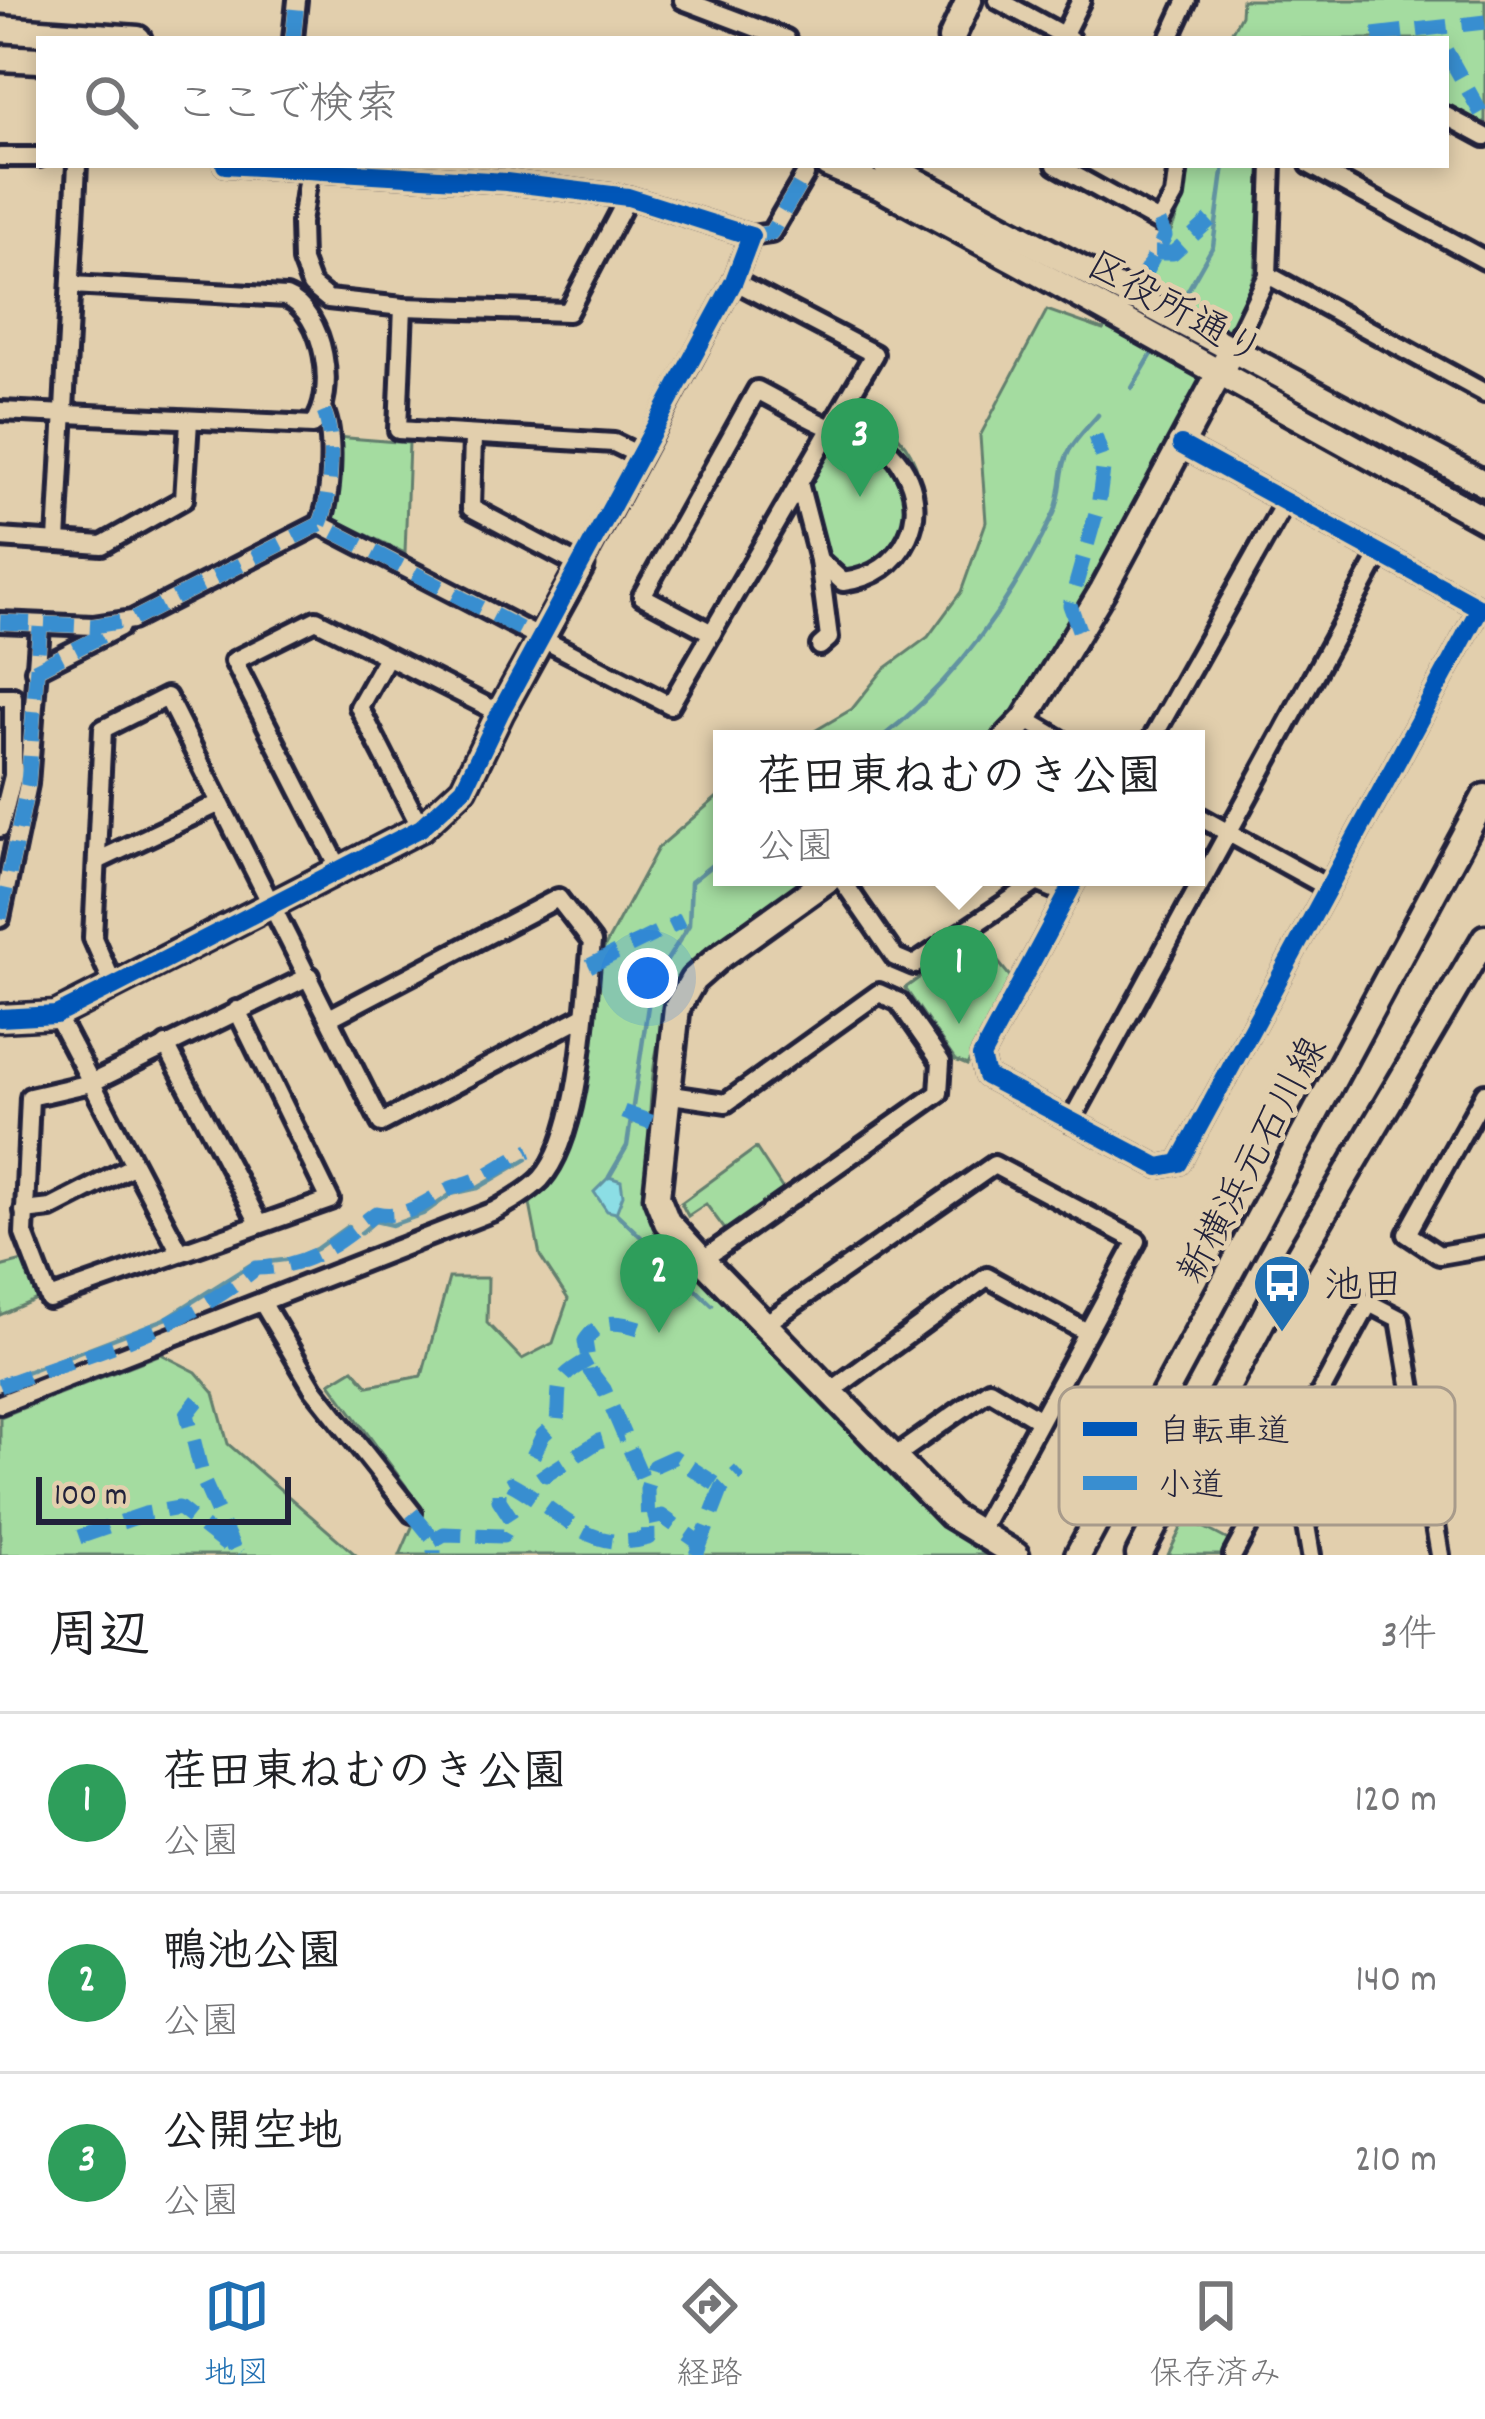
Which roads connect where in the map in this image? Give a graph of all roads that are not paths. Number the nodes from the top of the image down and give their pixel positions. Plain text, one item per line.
1 (297, 0) edge
2 (683, 0) edge
3 (969, 0) edge
4 (998, 0) edge
5 (1081, 0) edge
6 (1187, 0) edge
7 (0, 29) edge
8 (294, 29) edge
9 (97, 36) edge
10 (778, 36) edge
11 (952, 36) edge
12 (1065, 36) edge
13 (1067, 36) edge
14 (1169, 36) edge
15 (0, 58) edge
16 (36, 60) edge
17 (1449, 118) edge
18 (1485, 137) edge
19 (0, 157) edge
20 (36, 157) edge
21 (77, 168) edge
22 (299, 168) edge
23 (1061, 168) edge
24 (1178, 168) edge
25 (1272, 168) edge
26 (1316, 168) edge
27 (817, 170) edge
28 (886, 171) edge
29 (628, 197) junction
30 (751, 236) junction
31 (1485, 260) edge
32 (1268, 275) junction
33 (734, 281) junction
34 (72, 285) junction
35 (1116, 302) junction
36 (403, 307) junction
37 (1226, 361) junction
38 (1485, 393) edge
39 (0, 411) edge
40 (324, 412) junction
41 (65, 415) junction
42 (188, 421) junction
43 (833, 428) junction
44 (473, 437) junction
45 (1180, 446) junction
46 (639, 455) dead end
47 (799, 483) junction
48 (1485, 484) edge
49 (1285, 502) junction
50 (1485, 520) edge
51 (320, 524) junction
52 (0, 538) edge
53 (57, 541) junction
54 (1380, 554) junction
55 (818, 560) junction
56 (581, 566) junction
57 (132, 620) junction
58 (0, 622) edge
59 (40, 627) junction
60 (712, 633) junction
61 (542, 640) junction
62 (820, 646) dead end
63 (387, 657) junction
64 (35, 670) junction
65 (0, 697) edge
66 (500, 713) junction
67 (1025, 719) junction
68 (1015, 730) edge
69 (1044, 730) edge
70 (1158, 730) edge
71 (1485, 796) edge
72 (220, 803) junction
73 (1205, 820) edge
74 (0, 828) edge
75 (421, 828) junction
76 (1228, 832) junction
77 (97, 861) junction
78 (341, 872) junction
79 (1205, 874) edge
80 (823, 886) edge
81 (842, 886) edge
82 (1031, 886) edge
83 (1047, 886) edge
84 (1072, 886) edge
85 (1199, 886) edge
86 (1328, 887) junction
87 (1068, 895) junction
88 (274, 906) junction
89 (0, 918) edge
90 (1485, 938) edge
91 (310, 976) junction
92 (114, 986) junction
93 (237, 1010) junction
94 (56, 1015) junction
95 (331, 1016) junction
96 (584, 1016) junction
97 (0, 1018) edge
98 (166, 1045) junction
99 (91, 1083) junction
100 (1485, 1093) edge
101 (665, 1094) junction
102 (1071, 1121) junction
103 (133, 1166) junction
104 (24, 1211) junction
105 (259, 1223) junction
106 (1485, 1246) edge
107 (180, 1252) junction
108 (702, 1260) junction
109 (262, 1302) junction
110 (765, 1324) junction
111 (1085, 1331) junction
112 (1168, 1387) edge
113 (1227, 1387) edge
114 (1325, 1387) edge
115 (1412, 1387) edge
116 (831, 1390) junction
117 (0, 1404) edge
118 (1038, 1419) junction
119 (894, 1457) junction
120 (412, 1513) dead end
121 (1094, 1525) edge
122 (1155, 1525) edge
123 (1250, 1525) edge
124 (1306, 1525) edge
125 (1435, 1525) edge
126 (978, 1534) junction
127 (1016, 1555) edge
128 (1078, 1555) edge
129 (1139, 1555) edge
130 (1233, 1555) edge
131 (1311, 1555) edge
132 (1440, 1555) edge

1 - 8 street
2 - 10 street
3 - 11 street
4 - 12 street
5 - 13 street
6 - 14 street
7 - 9 street
15 - 16 street
17 - 18 street
19 - 20 street
21 - 34 street
22 - 29 street
22 - 36 street
23 - 24 street
25 - 32 street
26 - 31 street
27 - 28 street, 区役所通り
27 - 30 street
28 - 35 street, 区役所通り
29 - 30 street
29 - 36 street
30 - 33 street
32 - 37 street
32 - 38 street
33 - 43 street
33 - 56 street
34 - 40 street
34 - 41 street
35 - 37 street, 区役所通り
35 - 37 street, 区役所通り
36 - 44 street
37 - 45 street
37 - 48 street, 区役所通り
37 - 50 street, 区役所通り
39 - 41 street
40 - 42 street
40 - 51 street
41 - 42 street
41 - 53 street
42 - 53 street
43 - 47 street
43 - 55 street
43 - 60 street
44 - 46 street
44 - 56 street
45 - 49 street
45 - 67 street
47 - 55 street
47 - 60 street
49 - 54 street
49 - 70 street
51 - 57 street
51 - 61 street
52 - 53 street
54 - 76 street
54 - 86 street
55 - 62 street
56 - 61 street
57 - 59 street
57 - 64 street
58 - 59 street
59 - 64 street
60 - 61 street
61 - 66 street
63 - 66 street
63 - 75 street
63 - 78 street
64 - 89 street
65 - 74 street
66 - 75 street
67 - 68 street
67 - 69 street
71 - 112 street, 新横浜元石川線
72 - 77 street
72 - 77 street
72 - 88 street
73 - 76 street
75 - 78 street
76 - 79 street
76 - 86 street
77 - 92 street
78 - 88 street
80 - 101 street
81 - 82 street
83 - 87 street
84 - 87 street
85 - 102 street
86 - 102 street
87 - 102 street
88 - 91 street
88 - 92 street
90 - 113 street
91 - 93 street
91 - 95 street
92 - 94 street
93 - 98 street
93 - 105 street
94 - 97 street
94 - 99 street
95 - 96 street
95 - 96 street
96 - 109 street
98 - 99 street
98 - 105 street
99 - 103 street
99 - 104 street
100 - 106 street
101 - 108 street
101 - 108 street
103 - 104 street
103 - 107 street
104 - 107 street
105 - 107 street
108 - 110 street
109 - 117 street
109 - 120 street
110 - 111 street
110 - 116 street
111 - 116 street
111 - 118 street
114 - 115 street
116 - 119 street
118 - 119 street
118 - 126 street
119 - 126 street
121 - 128 street, 新横浜元石川線
122 - 129 street
123 - 130 street
124 - 131 street
125 - 132 street
126 - 127 street

